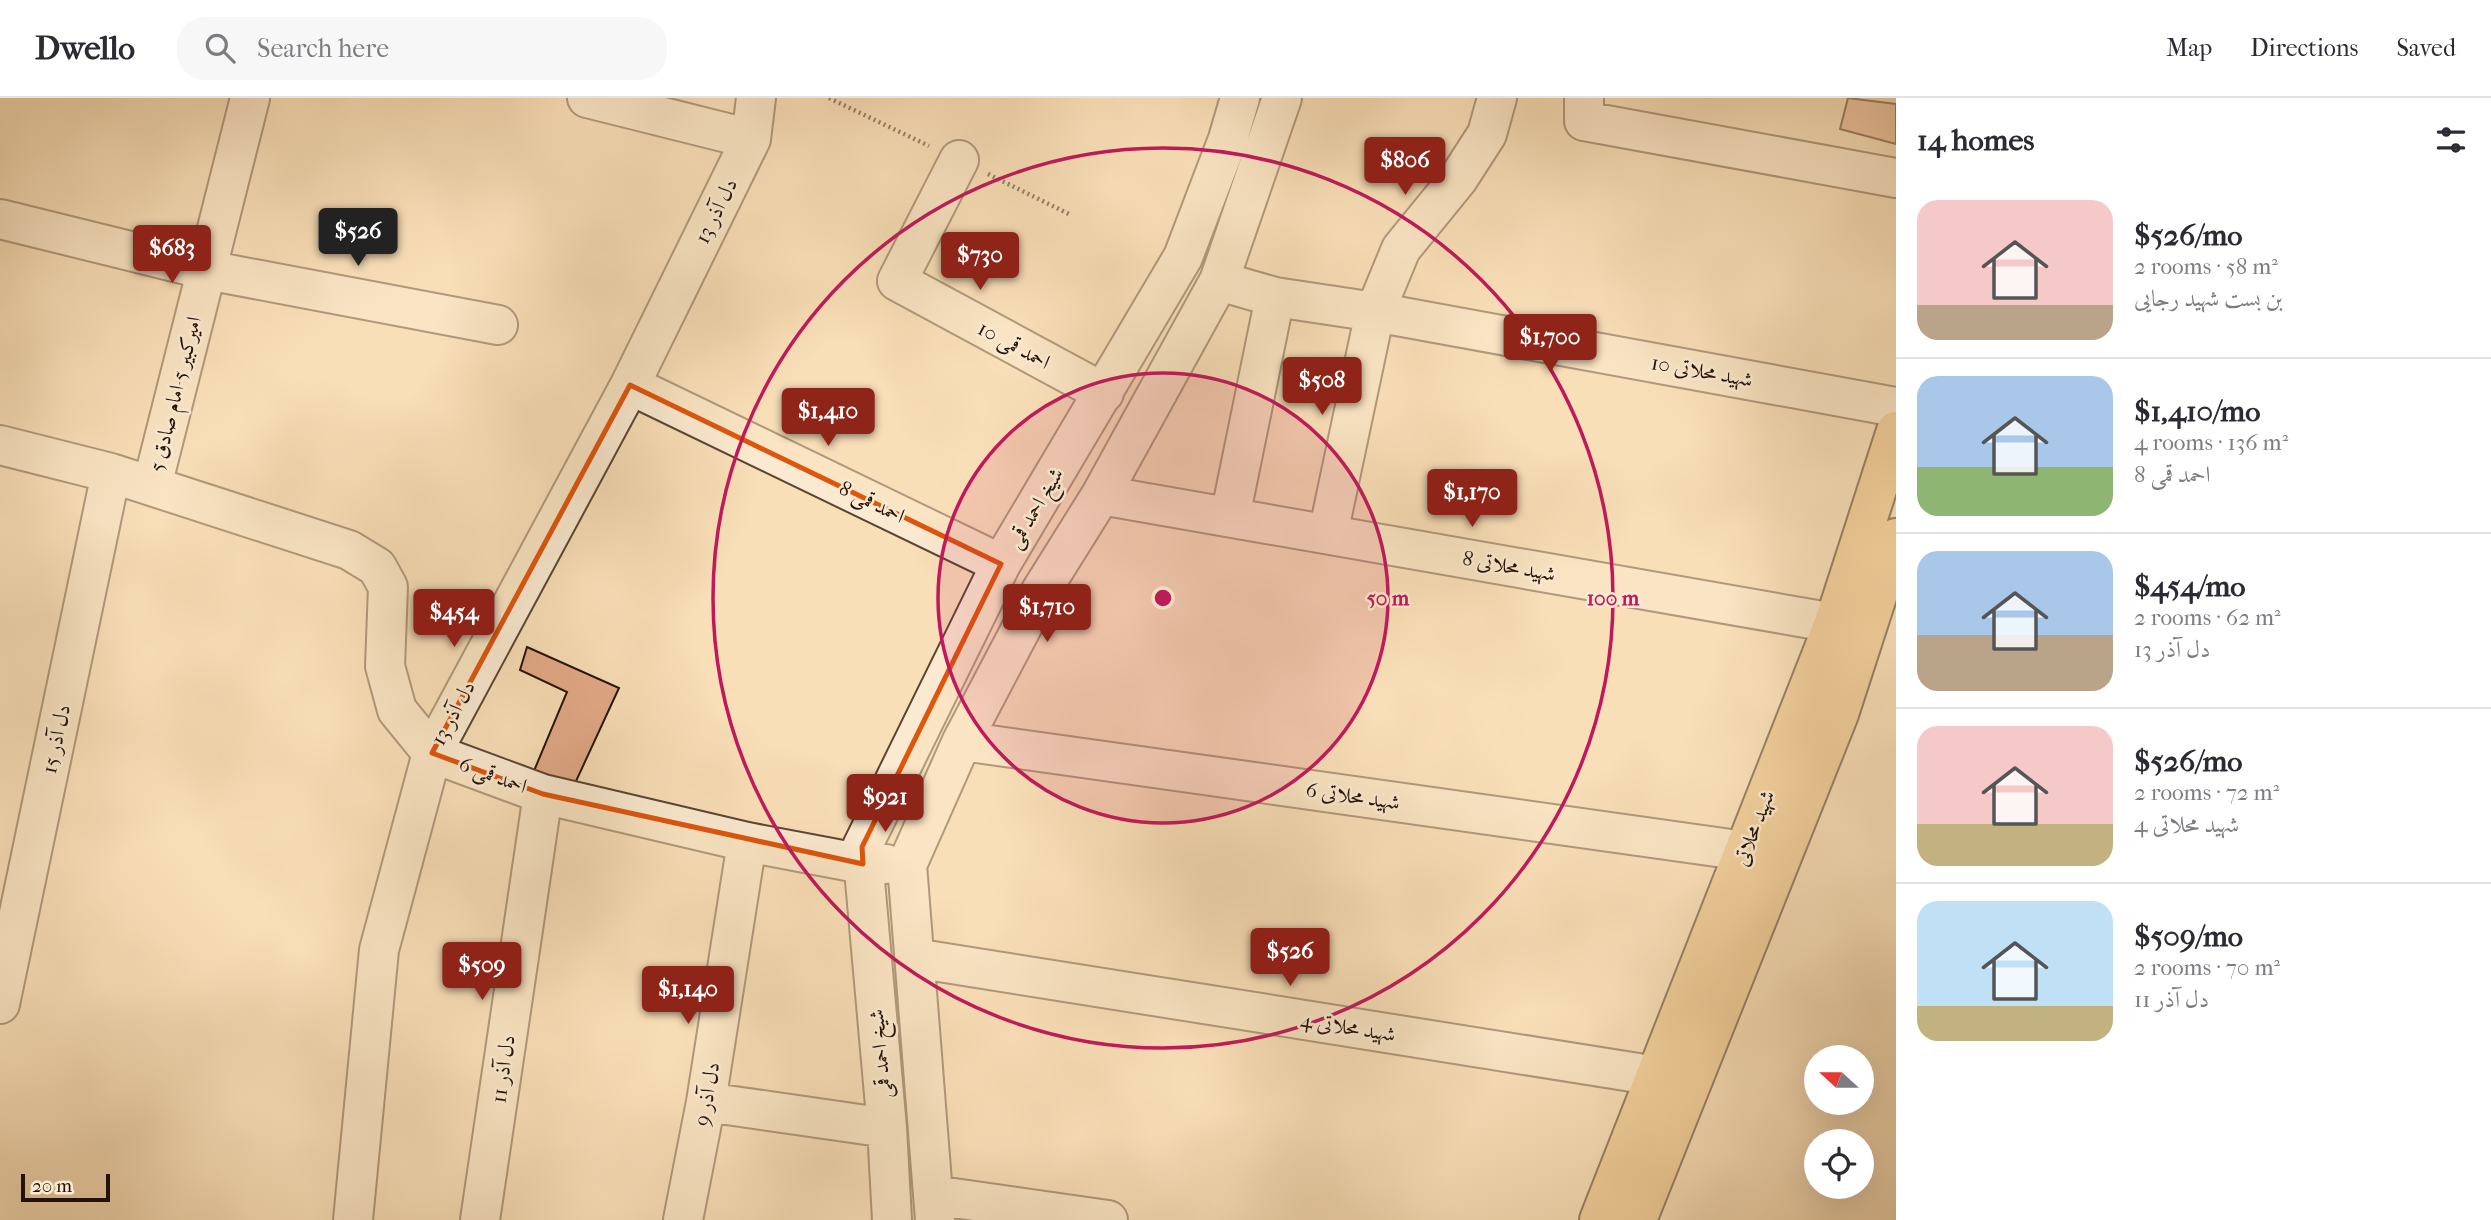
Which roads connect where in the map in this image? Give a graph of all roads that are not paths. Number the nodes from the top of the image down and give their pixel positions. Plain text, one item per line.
1 (250, 98) edge
2 (587, 98) edge
3 (757, 98) edge
4 (1240, 98) edge
5 (1282, 98) edge
6 (1492, 99) edge
7 (1584, 110) edge
8 (751, 139) junction
9 (1228, 139) junction
10 (1266, 150) junction
11 (959, 160) dead end
12 (1896, 178) edge
13 (0, 219) edge
14 (207, 270) junction
15 (1219, 281) junction
16 (1275, 297) junction
17 (1376, 312) junction
18 (498, 325) dead end
19 (630, 385) junction
20 (1104, 393) junction
21 (1896, 407) edge
22 (1896, 431) edge
23 (0, 445) edge
24 (111, 473) junction
25 (152, 486) junction
26 (1101, 495) junction
27 (1230, 517) junction
28 (1328, 534) junction
29 (1896, 538) edge
30 (1001, 564) junction
31 (1834, 623) junction
32 (962, 741) junction
33 (432, 752) junction
34 (543, 794) junction
35 (747, 842) junction
36 (1745, 851) junction
37 (863, 864) junction
38 (906, 864) junction
39 (914, 958) junction
40 (0, 1004) edge
41 (1657, 1076) junction
42 (706, 1102) junction
43 (887, 1128) junction
44 (934, 1207) edge
45 (353, 1220) edge
46 (480, 1220) edge
47 (683, 1220) edge
48 (892, 1220) edge
49 (1108, 1220) edge
50 (1599, 1220) edge
51 (1637, 1220) edge

1 - 14 street, امیرکبیر 5-امام صادق 5
2 - 8 street
3 - 8 street, دل آذر 13
4 - 9 street, شیخ احمد قمی
5 - 10 street, شیخ احمد قمی
6 - 17 street
7 - 12 street
8 - 19 street, دل آذر 13
9 - 10 street
9 - 20 street, شیخ احمد قمی
10 - 15 street, شیخ احمد قمی
11 - 20 street, احمد قمی 10
13 - 14 street
14 - 18 street
14 - 25 street, امیرکبیر 5-امام صادق 5
15 - 16 street, شهید محلاتی 10
15 - 26 street, شیخ احمد قمی
16 - 17 street, شهید محلاتی 10
16 - 27 street
17 - 21 street, شهید محلاتی 10
17 - 28 street
19 - 30 street, احمد قمی 8
19 - 33 street, دل آذر 13
20 - 30 street, شیخ احمد قمی
22 - 31 main road, شهید محلاتی
23 - 24 street, احمد قمی 6
24 - 25 street, احمد قمی 6
24 - 40 street, دل آذر 15
25 - 33 street, احمد قمی 6
26 - 27 street, شهید محلاتی 8
26 - 32 street, شیخ احمد قمی
27 - 28 street, شهید محلاتی 8
28 - 31 street, شهید محلاتی 8
29 - 51 main road, شهید محلاتی
30 - 37 street, شیخ احمد قمی
31 - 36 main road, شهید محلاتی
32 - 36 street, شهید محلاتی 6
32 - 38 street, شیخ احمد قمی
33 - 34 street, احمد قمی 6
33 - 45 street, دل آذر 13
34 - 35 street, احمد قمی 6
34 - 46 street, دل آذر 11
35 - 37 street, احمد قمی 6
35 - 42 street, دل آذر 9
36 - 41 main road, شهید محلاتی
37 - 38 street, احمد قمی 6
37 - 43 street, شیخ احمد قمی
38 - 39 street, شیخ احمد قمی
39 - 41 street, شهید محلاتی 4
39 - 44 street, شیخ احمد قمی
41 - 50 main road, شهید محلاتی
42 - 43 street
42 - 47 street, دل آذر 9
43 - 48 street, شیخ احمد قمی
44 - 49 street

